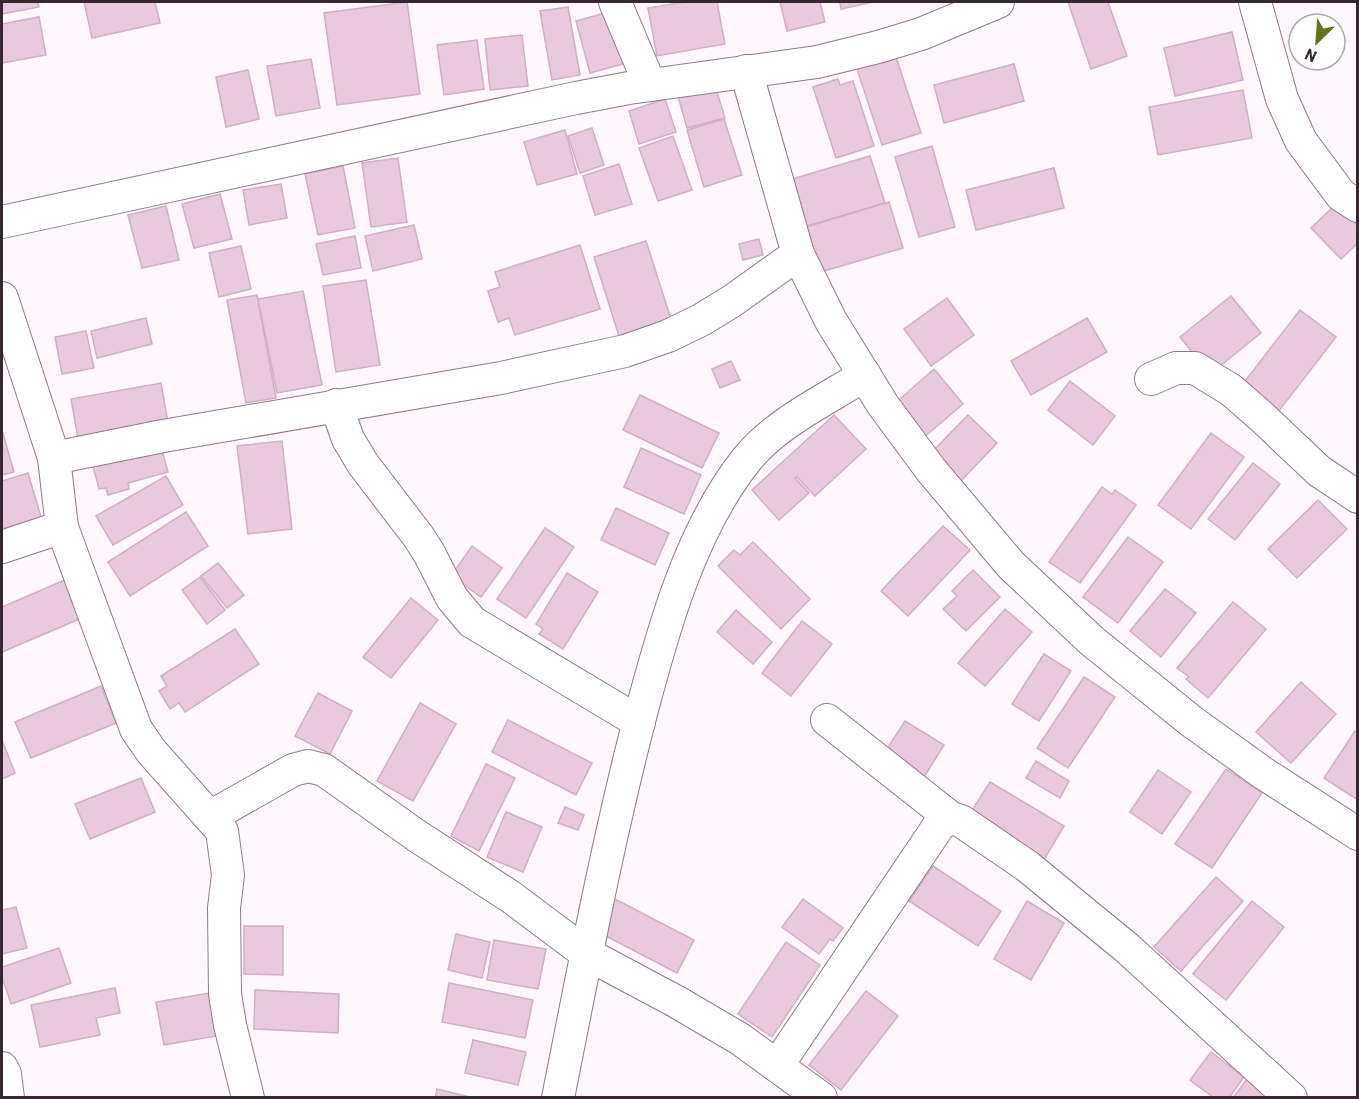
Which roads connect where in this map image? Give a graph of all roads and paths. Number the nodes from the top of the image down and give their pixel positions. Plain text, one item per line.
1 (615, 2) edge
2 (998, 2) edge
3 (1255, 2) edge
4 (746, 71) junction
5 (650, 85) junction
6 (1358, 206) edge
7 (2, 222) edge
8 (798, 254) junction
9 (2, 304) edge
10 (865, 375) junction
11 (1150, 379) dead end
12 (336, 405) junction
13 (54, 458) junction
14 (1358, 497) edge
15 (62, 527) junction
16 (2, 547) edge
17 (827, 720) dead end
18 (639, 722) junction
19 (210, 817) junction
20 (951, 819) junction
21 (1358, 834) edge
22 (587, 954) junction
23 (777, 1066) junction
24 (2, 1068) edge
25 (8, 1098) edge
26 (248, 1098) edge
27 (558, 1098) edge
28 (821, 1098) edge
29 (1291, 1098) edge

1 - 5 street
2 - 4 street
3 - 6 street
4 - 5 street
4 - 8 street
5 - 7 street
8 - 10 street
8 - 12 street
9 - 13 street
10 - 18 street
10 - 21 street
11 - 14 street
12 - 13 street
12 - 18 street
13 - 15 street
15 - 16 street
15 - 19 street
17 - 20 street
18 - 22 street
19 - 22 street
19 - 26 street
20 - 23 street
20 - 29 street
22 - 23 street
22 - 27 street
23 - 28 street
24 - 25 street

